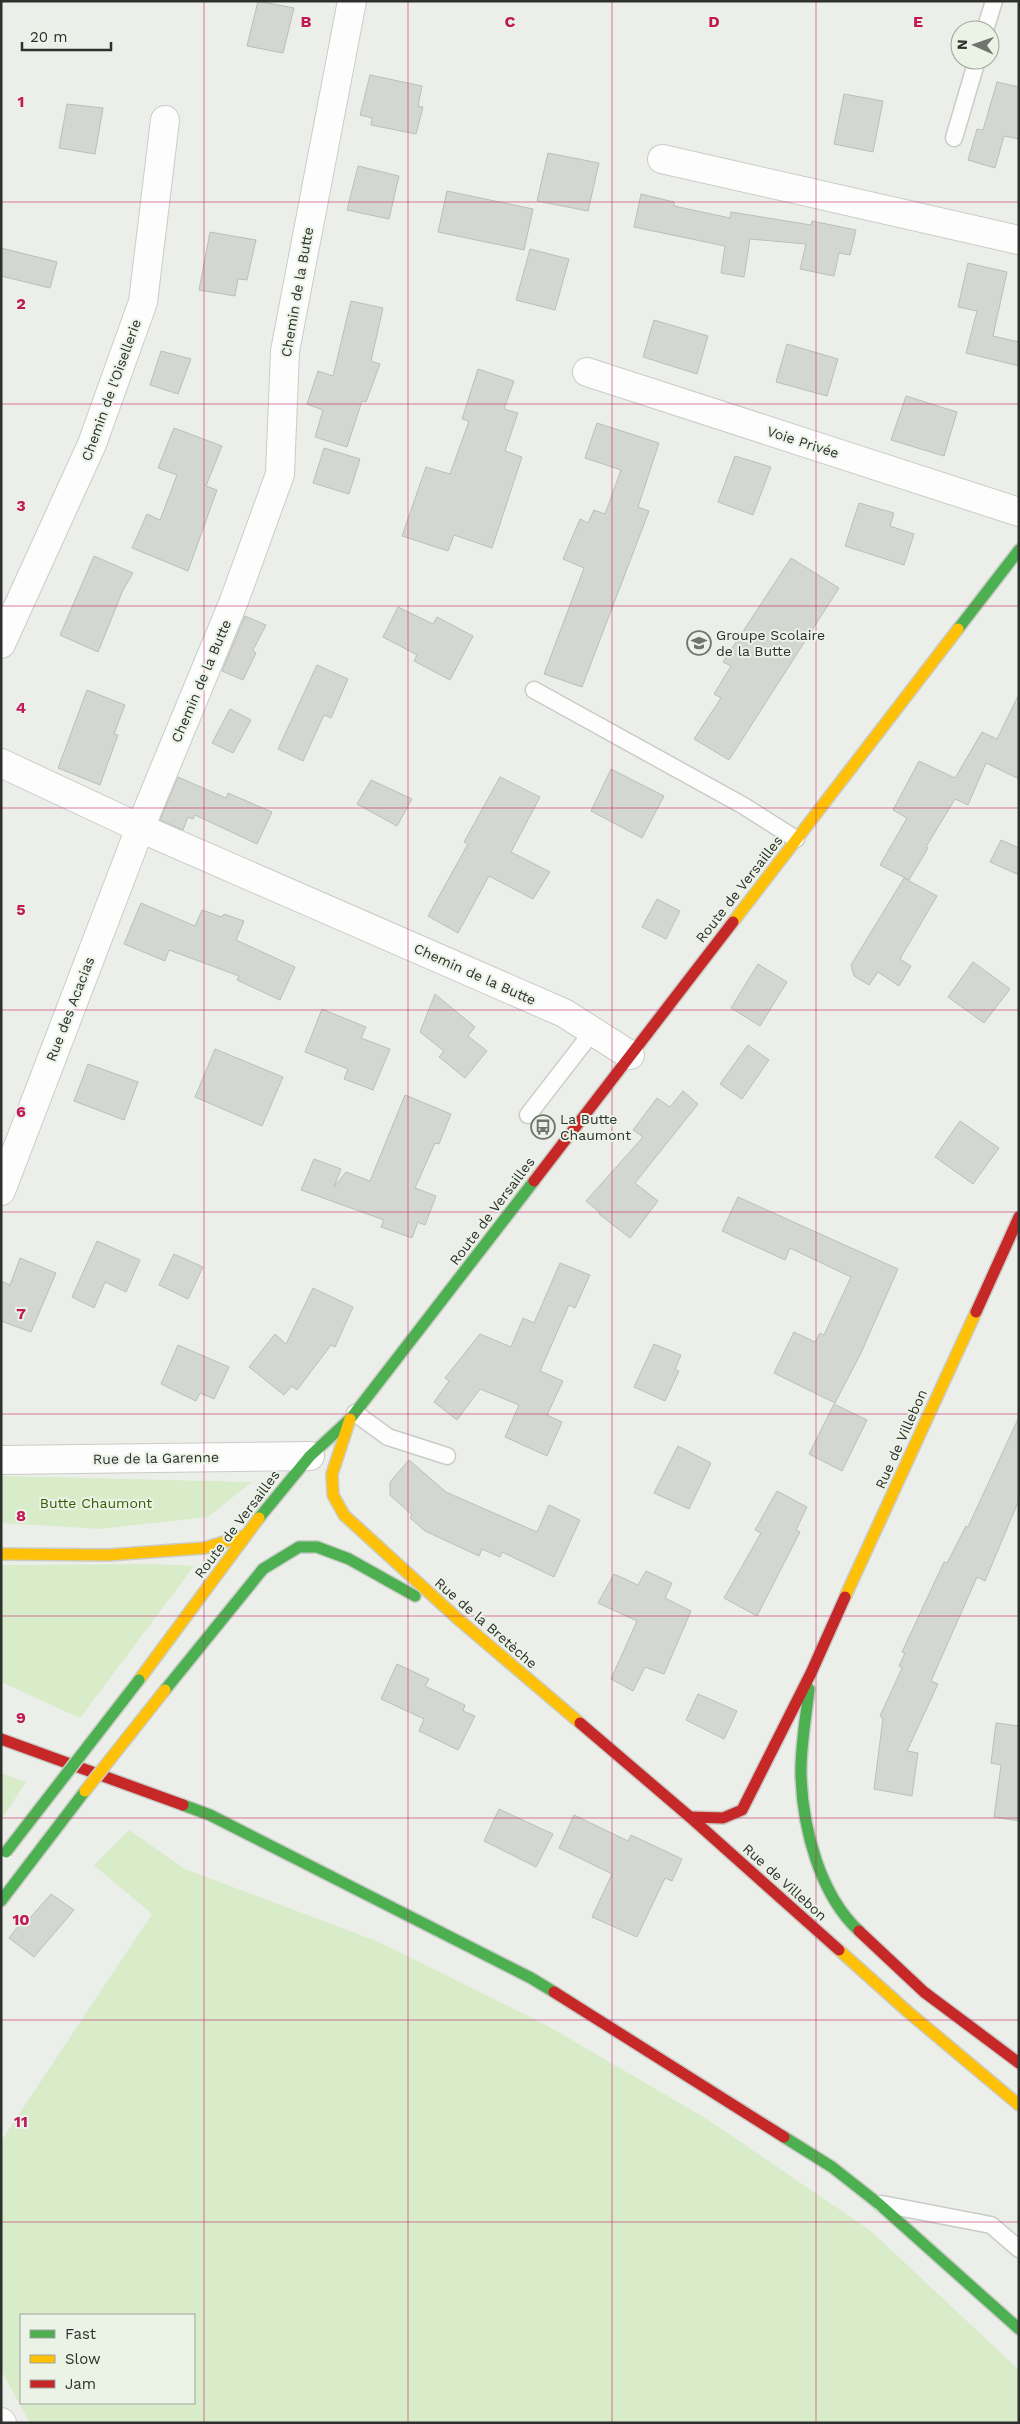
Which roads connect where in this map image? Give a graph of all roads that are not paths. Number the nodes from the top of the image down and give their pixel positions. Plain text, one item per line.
1 (352, 1) edge
2 (994, 1) edge
3 (989, 20) edge
4 (974, 70) edge
5 (165, 120) dead end
6 (954, 138) dead end
7 (662, 159) dead end
8 (1019, 240) edge
9 (587, 372) dead end
10 (1019, 512) edge
11 (1019, 550) edge
12 (1, 644) edge
13 (534, 690) dead end
14 (1, 763) edge
15 (140, 828) junction
16 (796, 840) junction
17 (593, 1031) junction
18 (630, 1055) junction
19 (528, 1115) dead end
20 (1, 1191) edge
21 (1019, 1217) edge
22 (353, 1416) junction
23 (310, 1456) junction
24 (447, 1456) dead end
25 (1, 1460) edge
26 (244, 1536) junction
27 (1, 1554) edge
28 (458, 1620) junction
29 (811, 1673) junction
30 (1, 1739) edge
31 (690, 1817) junction
32 (4, 1856) edge
33 (1, 1901) edge
34 (1019, 2063) edge
35 (1019, 2105) edge
36 (879, 2204) junction
37 (1019, 2250) edge
38 (1019, 2329) edge

1 - 15 street, Chemin de la Butte
2 - 3 lane
4 - 6 lane
5 - 12 street, Chemin de l'Oisellerie
7 - 8 street
9 - 10 street, Voie Privée
11 - 16 main road, Route de Versailles
13 - 16 lane
14 - 15 street
15 - 17 street, Chemin de la Butte
15 - 20 street, Rue des Acacias
16 - 18 main road, Route de Versailles
17 - 18 street, Chemin de la Butte
17 - 19 lane
18 - 22 main road, Route de Versailles
21 - 29 main road, Rue de Villebon
22 - 23 main road, Route de Versailles
22 - 24 lane
22 - 28 main road, Rue de la Bretèche
23 - 25 street, Rue de la Garenne
23 - 26 main road, Route de Versailles
26 - 27 main road
26 - 32 main road, Route de Versailles, bridge
28 - 31 main road, Rue de la Bretèche
28 - 33 main road, bridge
29 - 31 main road, Rue de Villebon
29 - 34 main road, Rue de Villebon
30 - 36 main road
31 - 35 main road, Rue de Villebon
36 - 37 lane
36 - 38 main road

